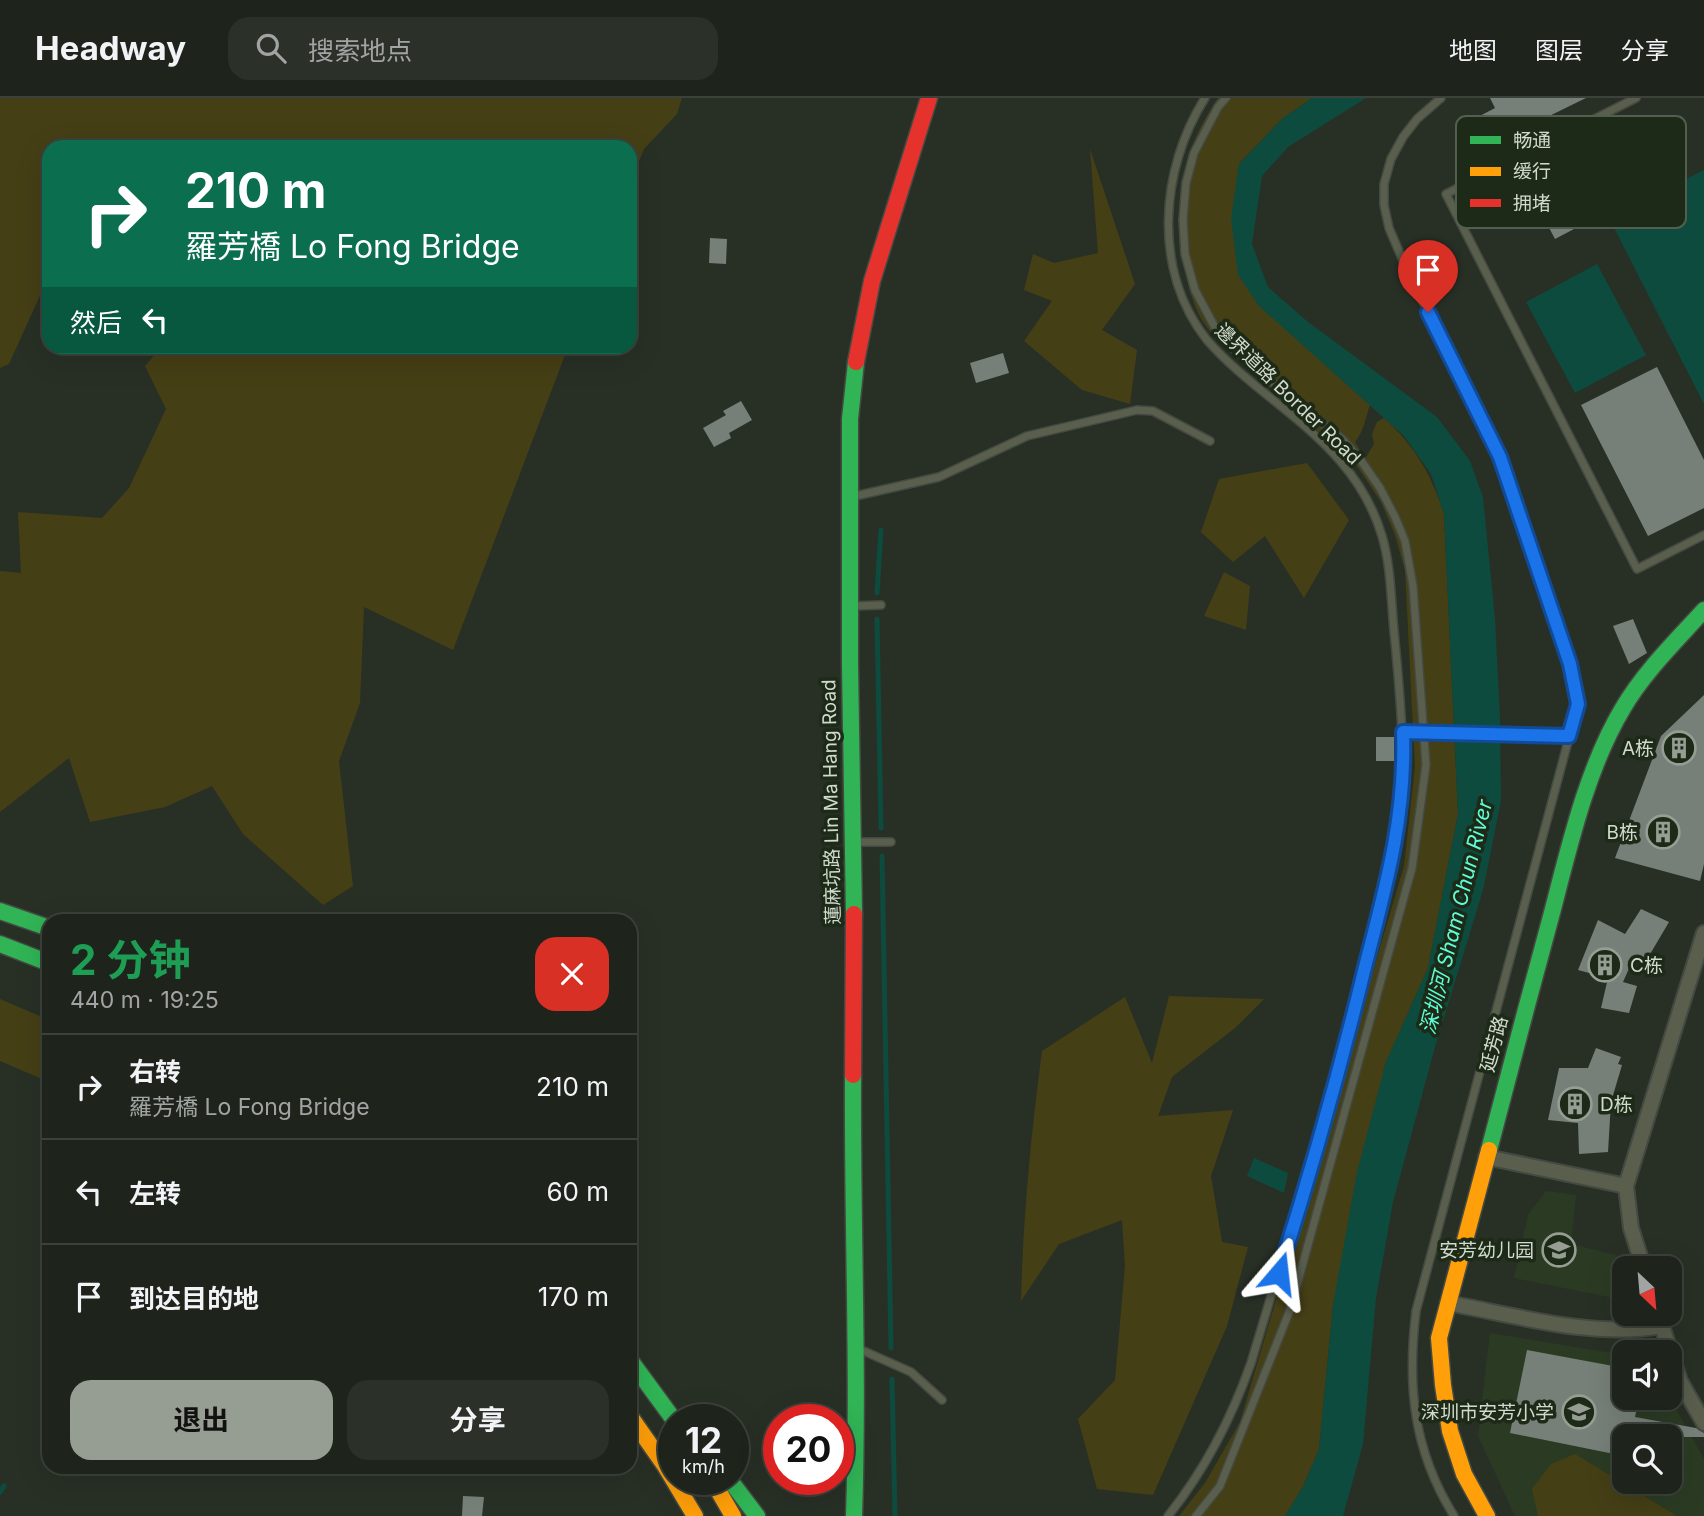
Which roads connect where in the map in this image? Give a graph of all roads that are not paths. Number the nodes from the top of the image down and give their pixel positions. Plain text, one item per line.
1 (929, 98) edge
2 (1205, 98) edge
3 (1226, 98) edge
4 (1441, 98) edge
5 (1636, 98) edge
6 (1600, 116) edge
7 (1456, 189) edge
8 (1456, 214) edge
9 (1463, 228) edge
10 (1210, 441) dead end
11 (850, 497) junction
12 (1704, 535) edge
13 (881, 605) dead end
14 (850, 606) junction
15 (1704, 610) edge
16 (1403, 732) junction
17 (1569, 736) junction
18 (853, 842) junction
19 (891, 842) dead end
20 (0, 911) edge
21 (42, 926) edge
22 (1704, 933) edge
23 (0, 944) edge
24 (42, 960) edge
25 (1486, 1157) junction
26 (1626, 1186) junction
27 (1640, 1256) edge
28 (1448, 1303) junction
29 (1645, 1326) edge
30 (1662, 1326) edge
31 (854, 1347) junction
32 (637, 1369) edge
33 (942, 1400) dead end
34 (663, 1404) edge
35 (1704, 1423) edge
36 (637, 1426) edge
37 (658, 1457) edge
38 (683, 1495) edge
39 (684, 1495) edge
40 (721, 1495) edge
41 (741, 1495) edge
42 (1481, 1514) edge
43 (689, 1516) edge
44 (695, 1516) edge
45 (733, 1516) edge
46 (757, 1516) edge
47 (854, 1516) edge
48 (1168, 1516) edge
49 (1196, 1516) edge
50 (1454, 1516) edge

1 - 11 main road, 蓮麻坑路 Lin Ma Hang Road
2 - 16 lane, 邊界道路 Border Road
3 - 49 lane
4 - 17 lane
5 - 6 lane
7 - 8 lane
9 - 12 lane
10 - 11 lane
11 - 14 main road, 蓮麻坑路 Lin Ma Hang Road
13 - 14 lane
14 - 18 main road, 蓮麻坑路 Lin Ma Hang Road
15 - 25 main road, 延芳路
16 - 17 lane, bridge
16 - 48 lane, 邊界道路 Border Road
17 - 50 lane
18 - 19 lane
18 - 31 main road, 蓮麻坑路 Lin Ma Hang Road
20 - 21 main road
22 - 26 street
23 - 24 main road
25 - 26 street
25 - 28 main road, 延芳路
26 - 27 street
28 - 29 street
28 - 42 main road, 延芳路
30 - 35 street
31 - 33 lane
31 - 47 main road, 蓮麻坑路 Lin Ma Hang Road
32 - 34 main road
36 - 37 main road
38 - 43 main road
39 - 44 main road
40 - 45 main road
41 - 46 main road

